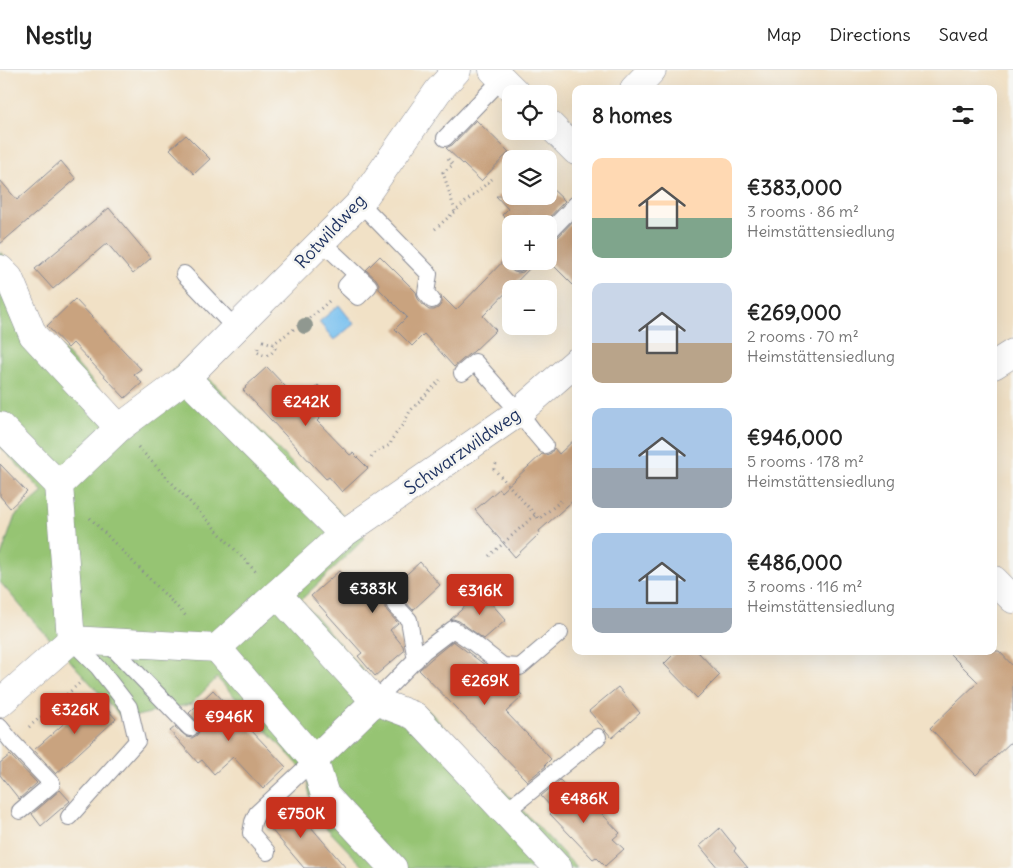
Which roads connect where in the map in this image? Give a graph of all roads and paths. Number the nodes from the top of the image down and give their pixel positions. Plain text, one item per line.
1 (457, 70) edge
2 (652, 70) edge
3 (504, 81) edge
4 (638, 85) edge
5 (557, 132) edge
6 (445, 138) joint
7 (572, 146) edge
8 (492, 180) dead end
9 (360, 203) junction
10 (572, 208) edge
11 (455, 211) junction
12 (557, 224) edge
13 (435, 229) dead end
14 (322, 242) junction
15 (0, 269) edge
16 (184, 274) dead end
17 (351, 280) joint
18 (432, 300) dead end
19 (235, 328) junction
20 (273, 344) junction
21 (1013, 353) edge
22 (997, 363) edge
23 (572, 366) edge
24 (462, 373) joint
25 (186, 378) junction
26 (519, 412) junction
27 (0, 426) edge
28 (119, 428) junction
29 (545, 445) dead end
30 (371, 457) dead end
31 (496, 462) dead end
32 (58, 485) junction
33 (562, 500) dead end
34 (535, 515) junction
35 (343, 534) junction
36 (489, 556) dead end
37 (997, 583) edge
38 (277, 594) junction
39 (1013, 599) edge
40 (395, 605) dead end
41 (560, 633) dead end
42 (71, 640) junction
43 (107, 642) junction
44 (217, 648) junction
45 (416, 660) junction
46 (98, 667) junction
47 (374, 701) junction
48 (0, 703) edge
49 (0, 727) edge
50 (190, 728) dead end
51 (598, 737) dead end
52 (12, 742) junction
53 (314, 760) junction
54 (20, 811) dead end
55 (505, 812) junction
56 (69, 817) dead end
57 (267, 852) dead end
58 (393, 868) edge
59 (558, 868) edge

1 - 9 street, Rotwildweg
2 - 4 street
3 - 6 lane
5 - 7 street
6 - 11 path
8 - 11 path
9 - 14 street, Rotwildweg
9 - 18 lane
10 - 12 lane
11 - 13 path
14 - 17 lane
14 - 19 street, Rotwildweg
15 - 28 street
16 - 19 lane
17 - 20 path
19 - 25 street, Rotwildweg
20 - 20 path
21 - 22 street
23 - 26 street, Schwarzwildweg
24 - 26 lane
24 - 30 path
25 - 28 street, Rotwildweg
25 - 35 street
26 - 29 lane
26 - 35 street, Schwarzwildweg
27 - 32 street
28 - 32 street, Rotwildweg
28 - 38 path
31 - 34 path
32 - 42 street
32 - 44 path
33 - 34 path
34 - 36 path
35 - 38 street, Schwarzwildweg
37 - 39 street
38 - 44 street, Schwarzwildweg
38 - 47 street
40 - 45 lane
41 - 45 lane
42 - 43 street
42 - 46 lane
42 - 48 street
43 - 44 street
43 - 50 lane
44 - 53 street
45 - 47 lane
46 - 52 path
46 - 56 lane
47 - 53 street
47 - 55 street
49 - 52 lane
51 - 55 lane
52 - 54 lane
53 - 57 lane
53 - 58 street
55 - 59 street

